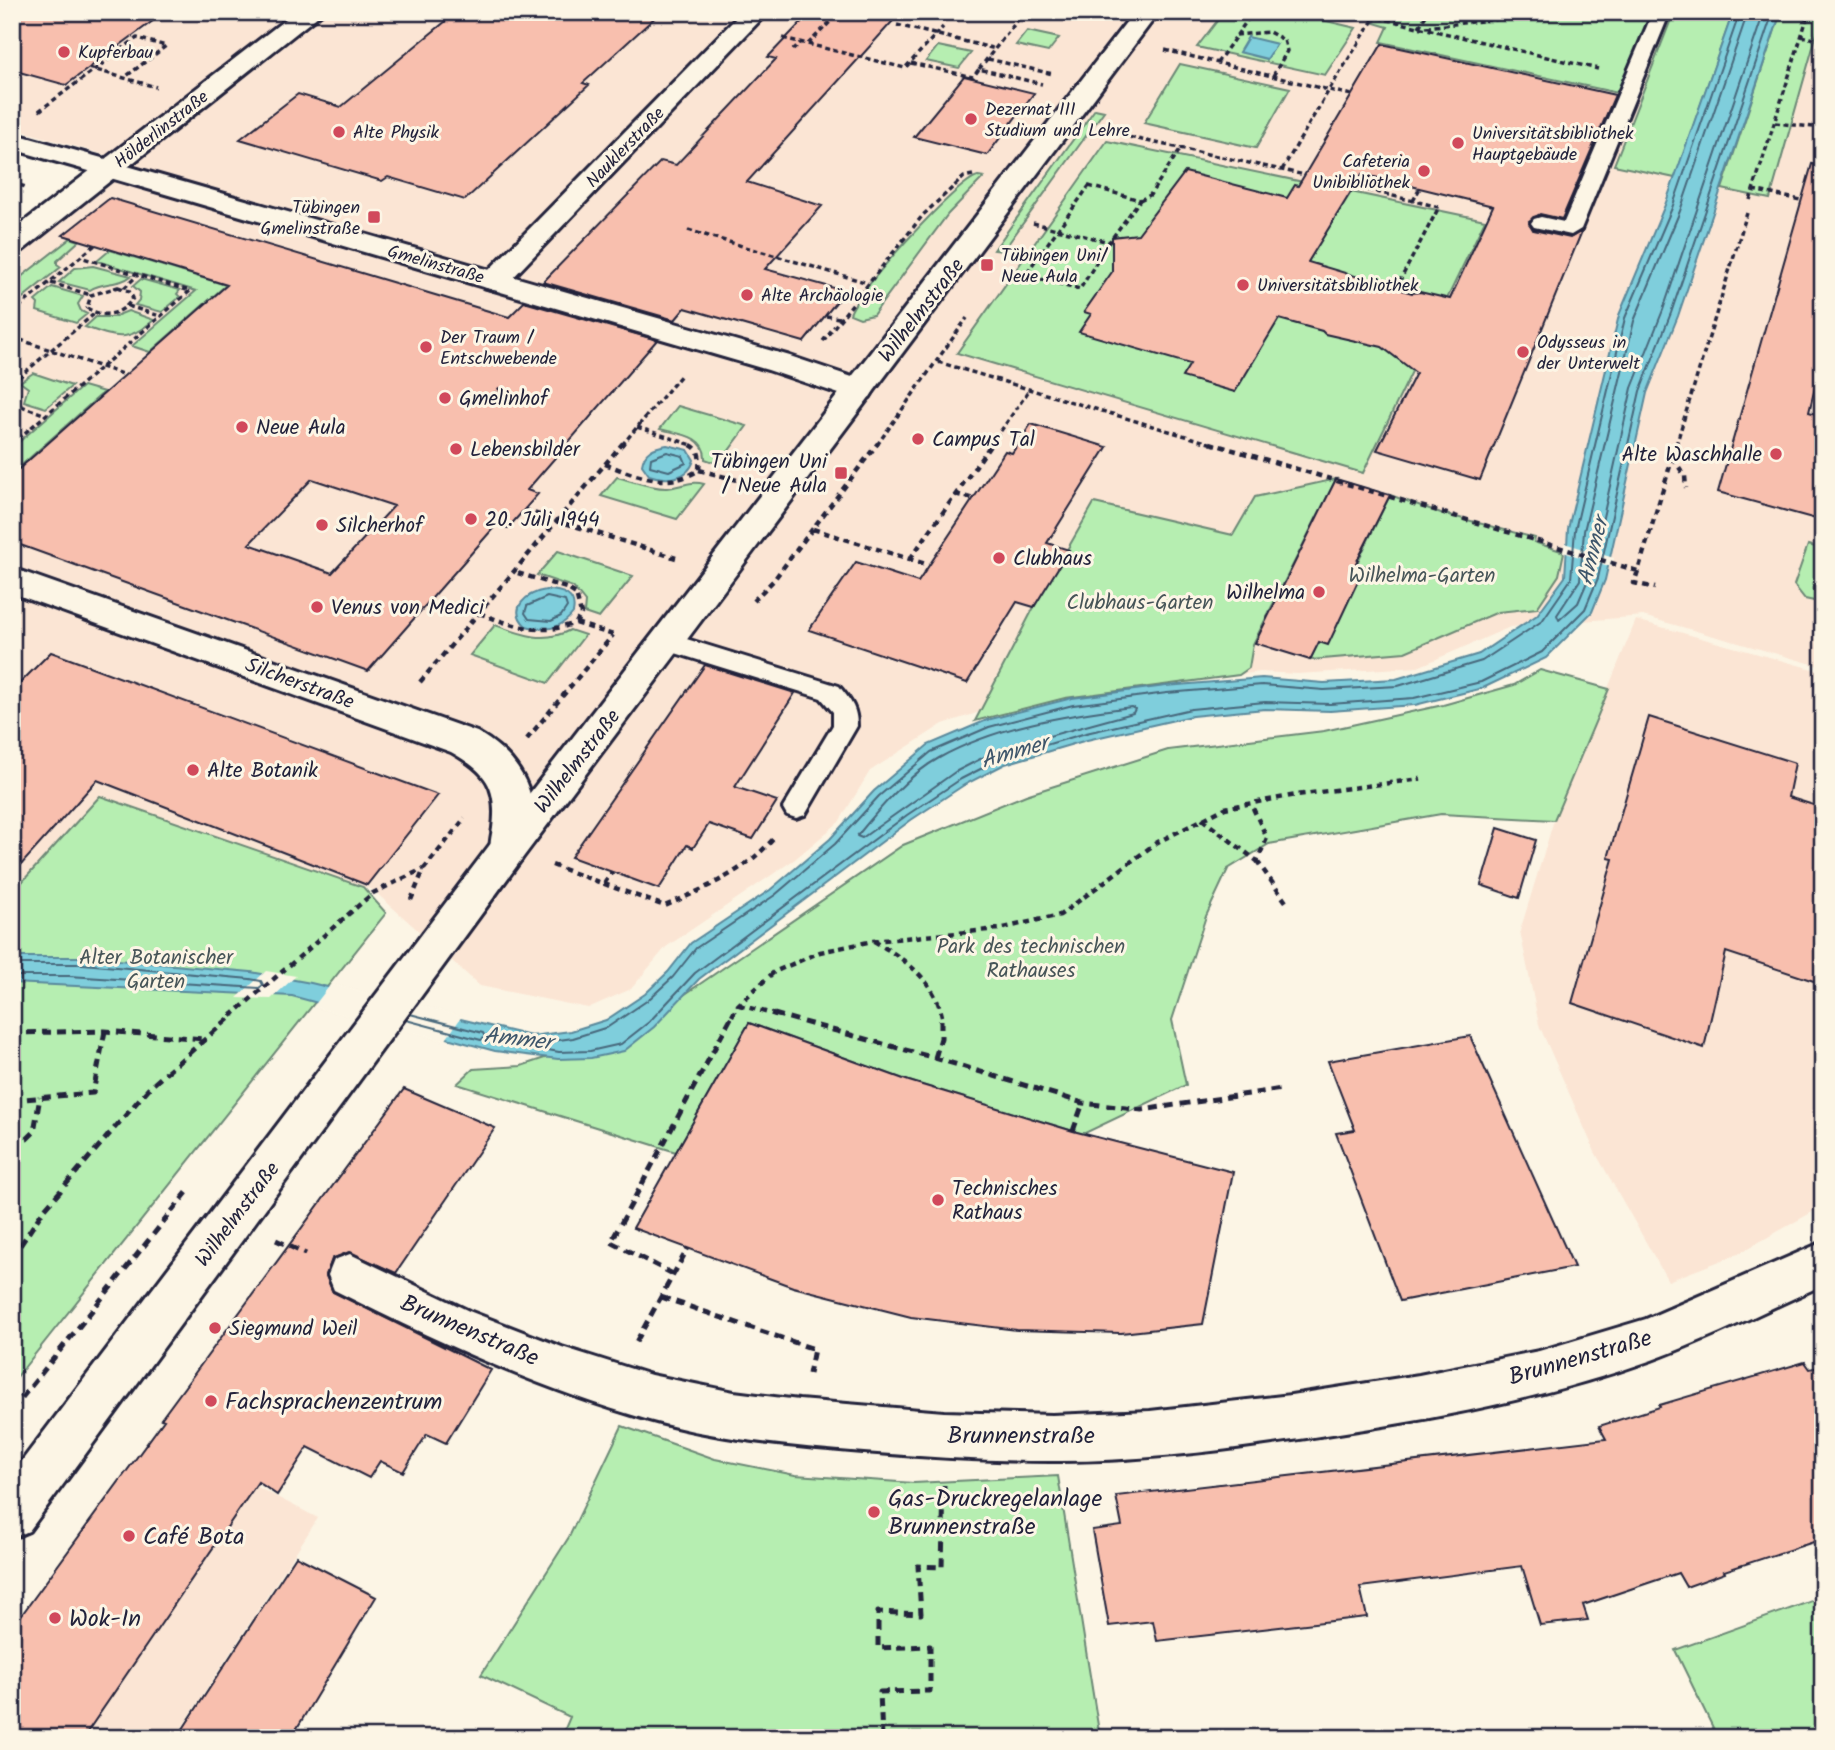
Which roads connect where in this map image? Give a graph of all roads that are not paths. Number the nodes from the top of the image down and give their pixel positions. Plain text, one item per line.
1 (311, 12) edge
2 (1147, 12) edge
3 (1662, 12) edge
4 (749, 20) edge
5 (12, 141) edge
6 (110, 169) junction
7 (1541, 223) dead end
8 (12, 245) edge
9 (494, 281) junction
10 (859, 390) junction
11 (12, 580) edge
12 (667, 642) junction
13 (796, 808) road end
14 (509, 849) junction
15 (1823, 1262) edge
16 (349, 1275) road end
17 (12, 1514) edge

1 - 6 street, Hölderlinstraße
2 - 10 street, Wilhelmstraße
3 - 7 lane
4 - 9 street, Nauklerstraße
5 - 6 street, Gmelinstraße
6 - 8 street, Hölderlinstraße
6 - 9 street, Gmelinstraße
9 - 10 street, Gmelinstraße
10 - 12 street, Wilhelmstraße
11 - 14 street, Silcherstraße
12 - 13 lane
12 - 14 street, Wilhelmstraße
14 - 17 street, Wilhelmstraße
15 - 16 street, Brunnenstraße

